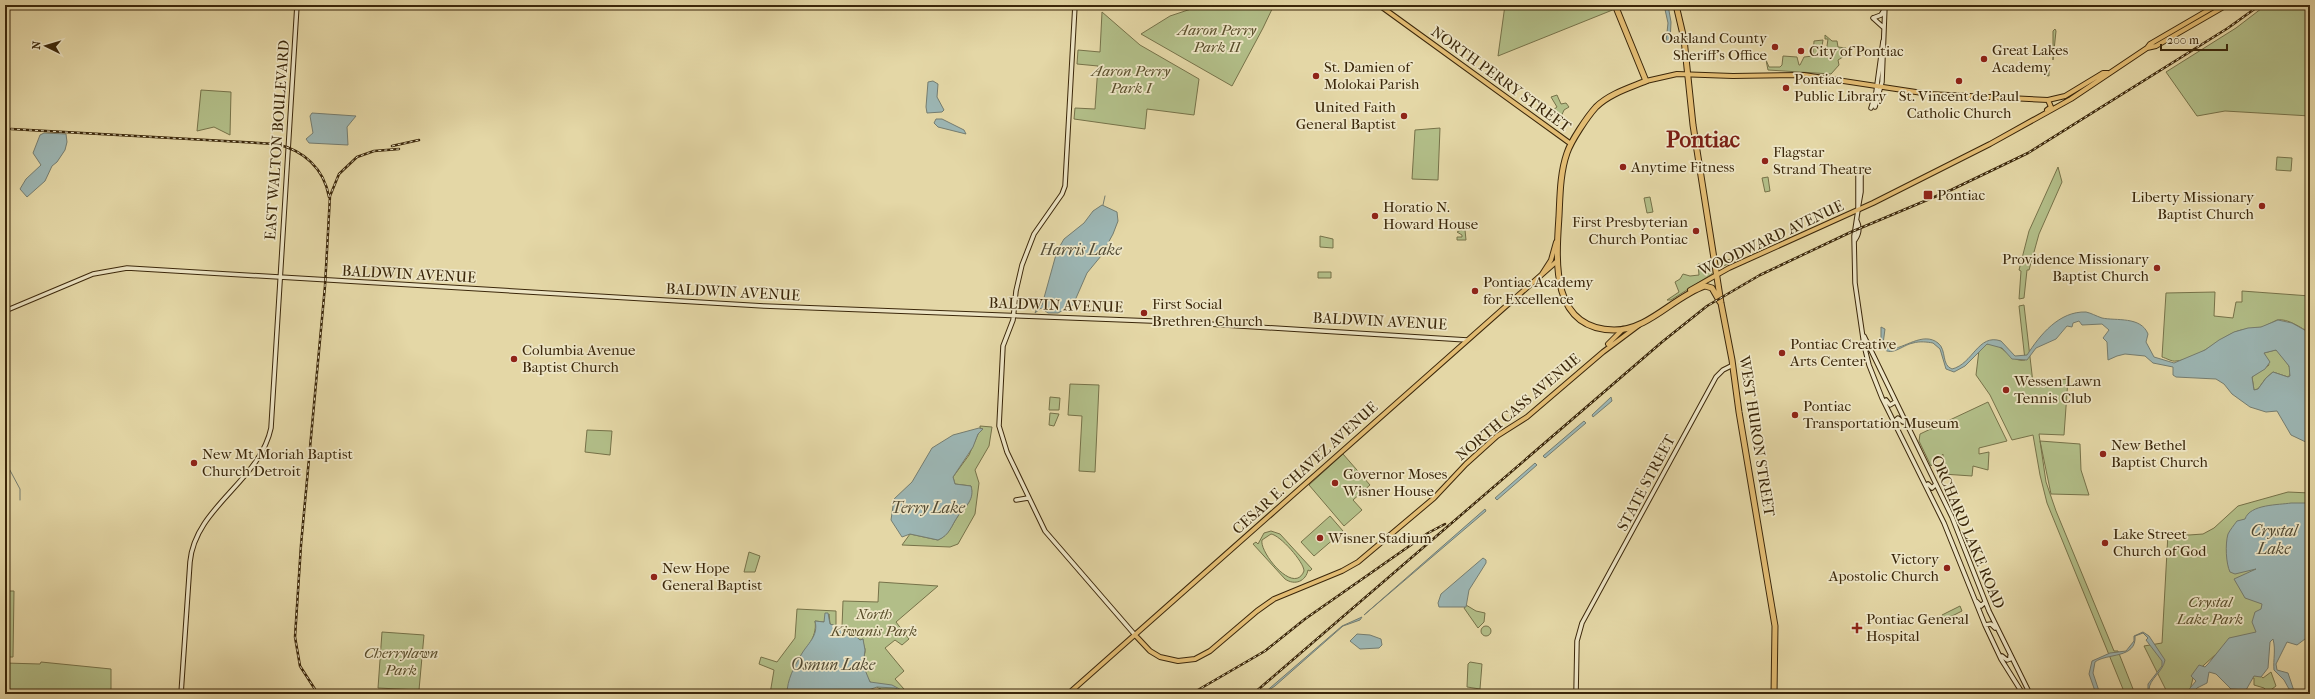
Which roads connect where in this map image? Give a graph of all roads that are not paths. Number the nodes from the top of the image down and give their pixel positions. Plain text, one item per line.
1 (297, 5) edge
2 (1075, 5) edge
3 (1379, 5) edge
4 (1615, 5) edge
5 (1676, 5) edge
6 (2218, 5) edge
7 (2227, 5) edge
8 (1885, 7) edge
9 (2206, 17) junction
10 (1884, 28) junction
11 (1883, 41) junction
12 (2147, 48) junction
13 (1878, 66) junction
14 (2108, 73) junction
15 (1687, 74) junction
16 (1882, 78) junction
17 (1646, 81) junction
18 (1879, 86) junction
19 (2048, 100) junction
20 (1873, 107) dead end
21 (2032, 121) junction
22 (1571, 144) junction
23 (1859, 172) dead end
24 (1858, 210) junction
25 (1558, 234) junction
26 (1557, 261) junction
27 (1542, 274) junction
28 (1717, 274) junction
29 (281, 277) junction
30 (1683, 296) junction
31 (1721, 303) junction
32 (5, 311) edge
33 (1014, 315) junction
34 (1642, 324) junction
35 (1623, 329) junction
36 (1863, 336) junction
37 (1468, 340) junction
38 (1603, 352) junction
39 (1733, 365) junction
40 (1869, 365) junction
41 (1874, 377) junction
42 (1890, 391) junction
43 (1895, 402) junction
44 (1894, 422) junction
45 (1911, 434) junction
46 (1914, 461) junction
47 (1936, 484) junction
48 (1028, 498) junction
49 (1016, 500) dead end
50 (1944, 523) junction
51 (1962, 543) junction
52 (1965, 577) junction
53 (1985, 602) junction
54 (1985, 626) junction
55 (1135, 635) junction
56 (1994, 644) junction
57 (2007, 649) junction
58 (2010, 656) junction
59 (181, 694) edge
60 (1068, 694) edge
61 (1576, 694) edge
62 (1774, 694) edge
63 (2023, 694) edge
64 (2030, 694) edge

1 - 29 main road, EAST WALTON BOULEVARD
2 - 33 main road
3 - 22 main road, NORTH PERRY STREET
4 - 17 highway
5 - 15 highway, WEST HURON STREET
6 - 9 main road
6 - 12 main road, WOODWARD AVENUE
7 - 9 main road, WOODWARD AVENUE
8 - 10 main road
8 - 10 main road
9 - 12 main road, WOODWARD AVENUE
10 - 11 main road
11 - 13 main road
11 - 16 main road
12 - 14 main road, WOODWARD AVENUE
13 - 16 main road
13 - 18 main road
14 - 19 main road, WOODWARD AVENUE
14 - 21 main road, WOODWARD AVENUE
15 - 17 main road, WOODWARD AVENUE
15 - 18 main road, WOODWARD AVENUE
15 - 28 highway, WEST HURON STREET
16 - 18 main road
17 - 22 highway, WOODWARD AVENUE
18 - 19 main road, WOODWARD AVENUE
18 - 20 main road
19 - 21 main road
21 - 24 main road, WOODWARD AVENUE
22 - 25 highway, WOODWARD AVENUE
23 - 24 main road, ORCHARD LAKE ROAD
24 - 28 main road, WOODWARD AVENUE
24 - 36 main road, ORCHARD LAKE ROAD
25 - 26 highway, WOODWARD AVENUE
25 - 27 main road
26 - 27 main road, CESAR E. CHAVEZ AVENUE
26 - 35 highway, WOODWARD AVENUE
27 - 37 main road, CESAR E. CHAVEZ AVENUE
28 - 30 main road, WOODWARD AVENUE
28 - 31 highway, WEST HURON STREET
29 - 32 main road, BALDWIN AVENUE
29 - 33 main road, BALDWIN AVENUE
29 - 59 main road, EAST WALTON BOULEVARD
30 - 31 highway
30 - 34 highway, WOODWARD AVENUE
31 - 39 highway, WEST HURON STREET
33 - 37 main road, BALDWIN AVENUE
33 - 48 main road
34 - 35 highway, WOODWARD AVENUE
34 - 38 main road, NORTH CASS AVENUE
35 - 38 main road
36 - 40 main road, ORCHARD LAKE ROAD
36 - 42 main road, ORCHARD LAKE ROAD
37 - 55 main road, CESAR E. CHAVEZ AVENUE
38 - 55 main road, NORTH CASS AVENUE
39 - 61 main road, STATE STREET
39 - 62 highway, WEST HURON STREET
40 - 41 main road, ORCHARD LAKE ROAD
40 - 42 main road
41 - 43 main road
41 - 44 main road, ORCHARD LAKE ROAD
42 - 43 main road, ORCHARD LAKE ROAD
43 - 45 main road, ORCHARD LAKE ROAD
44 - 45 main road
44 - 46 main road, ORCHARD LAKE ROAD
45 - 47 main road, ORCHARD LAKE ROAD
46 - 47 main road
46 - 50 main road, ORCHARD LAKE ROAD
47 - 51 main road, ORCHARD LAKE ROAD
48 - 49 main road
48 - 55 main road
50 - 51 main road
50 - 52 main road, ORCHARD LAKE ROAD
51 - 53 main road, ORCHARD LAKE ROAD
52 - 53 main road
52 - 54 main road, ORCHARD LAKE ROAD
53 - 57 main road, ORCHARD LAKE ROAD
54 - 56 main road, ORCHARD LAKE ROAD
54 - 57 main road
55 - 60 main road, CESAR E. CHAVEZ AVENUE
56 - 58 main road
56 - 63 main road, ORCHARD LAKE ROAD
57 - 58 main road, ORCHARD LAKE ROAD
58 - 64 main road, ORCHARD LAKE ROAD

